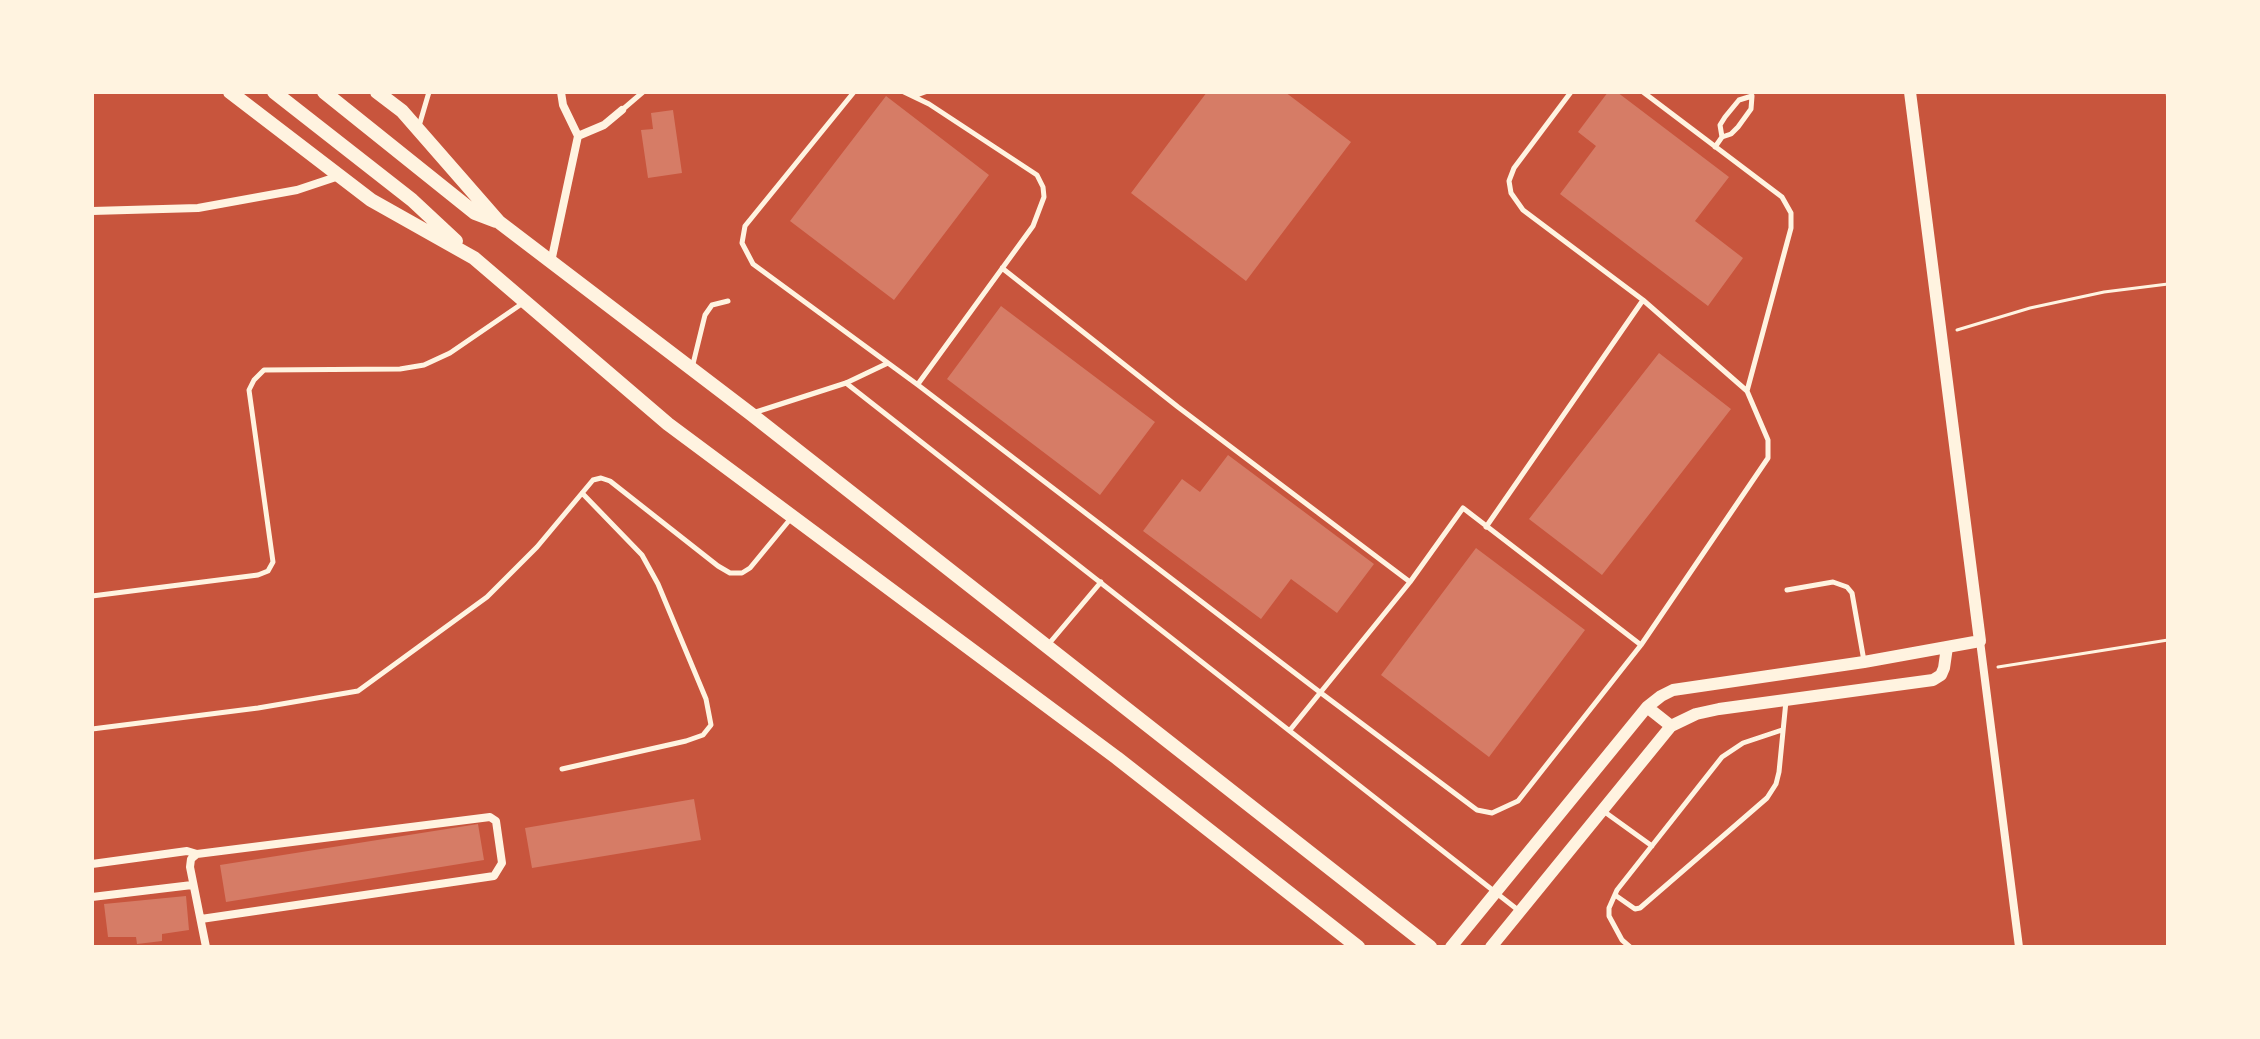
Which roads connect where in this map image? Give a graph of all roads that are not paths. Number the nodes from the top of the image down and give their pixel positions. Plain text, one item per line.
1 (230, 92) edge
2 (274, 92) edge
3 (324, 92) edge
4 (377, 92) edge
5 (429, 92) edge
6 (561, 92) edge
7 (643, 92) edge
8 (854, 92) edge
9 (904, 92) edge
10 (925, 92) edge
11 (1571, 92) edge
12 (1643, 92) edge
13 (1910, 92) edge
14 (1754, 94) edge
15 (913, 97) junction
16 (622, 110) joint
17 (418, 129) junction
18 (578, 136) junction
19 (1722, 137) junction
20 (1715, 147) junction
21 (340, 176) junction
22 (92, 211) edge
23 (499, 222) junction
24 (474, 258) junction
25 (551, 262) junction
26 (1002, 268) junction
27 (1643, 300) junction
28 (728, 301) dead end
29 (524, 302) junction
30 (888, 363) junction
31 (692, 370) junction
32 (846, 383) junction
33 (918, 385) junction
34 (1747, 391) junction
35 (751, 414) junction
36 (582, 493) junction
37 (793, 516) junction
38 (1486, 527) junction
39 (1101, 582) junction
40 (1410, 582) junction
41 (1787, 590) dead end
42 (92, 596) edge
43 (1980, 641) junction
44 (1641, 645) junction
45 (1046, 647) junction
46 (1947, 647) junction
47 (1864, 662) junction
48 (1822, 667) junction
49 (1321, 693) junction
50 (1829, 694) junction
51 (1786, 700) junction
52 (1647, 707) junction
53 (1671, 726) junction
54 (92, 729) edge
55 (1290, 730) junction
56 (1782, 730) junction
57 (562, 769) dead end
58 (1601, 810) junction
59 (1652, 846) junction
60 (197, 854) junction
61 (92, 864) edge
62 (192, 885) junction
63 (1496, 891) junction
64 (1615, 895) junction
65 (92, 897) edge
66 (1518, 910) junction
67 (201, 919) junction
68 (206, 947) edge
69 (1358, 947) edge
70 (1430, 947) edge
71 (1451, 947) edge
72 (1491, 947) edge
73 (1630, 947) edge
74 (2019, 947) edge

1 - 21 main road
2 - 24 main road
3 - 23 main road
4 - 17 main road
5 - 17 lane
6 - 18 street
7 - 16 lane
8 - 30 lane
9 - 15 lane
10 - 15 lane
11 - 27 lane
12 - 20 lane
13 - 43 street
14 - 19 lane
14 - 19 lane
15 - 26 lane
16 - 18 street
17 - 23 main road
18 - 25 street
19 - 20 lane
20 - 34 lane
21 - 22 street
21 - 24 main road
23 - 25 main road
24 - 29 main road
25 - 31 main road
26 - 33 lane
26 - 40 lane
27 - 34 lane
27 - 38 lane
28 - 31 lane
29 - 37 main road
29 - 42 lane
30 - 32 lane
30 - 33 lane
31 - 35 main road
32 - 35 lane
32 - 39 lane
33 - 49 lane
34 - 44 lane
35 - 45 main road
36 - 37 lane
36 - 54 lane
36 - 57 lane
37 - 69 main road
38 - 40 lane
38 - 44 lane
39 - 45 lane
39 - 55 lane
40 - 49 lane
41 - 47 lane
43 - 46 street
43 - 74 street
44 - 49 lane
45 - 70 main road
46 - 47 street
46 - 50 street
47 - 48 street
48 - 50 street
48 - 52 street
49 - 55 lane
50 - 51 street
51 - 53 street
51 - 56 lane
52 - 53 street
52 - 63 street
53 - 58 street
55 - 63 lane
56 - 59 lane
56 - 64 lane
58 - 59 lane
58 - 66 street
59 - 64 lane
60 - 61 street
60 - 62 street
60 - 67 street
62 - 65 street
62 - 67 street
63 - 66 lane
63 - 71 street
64 - 73 lane
66 - 72 street
67 - 68 street

